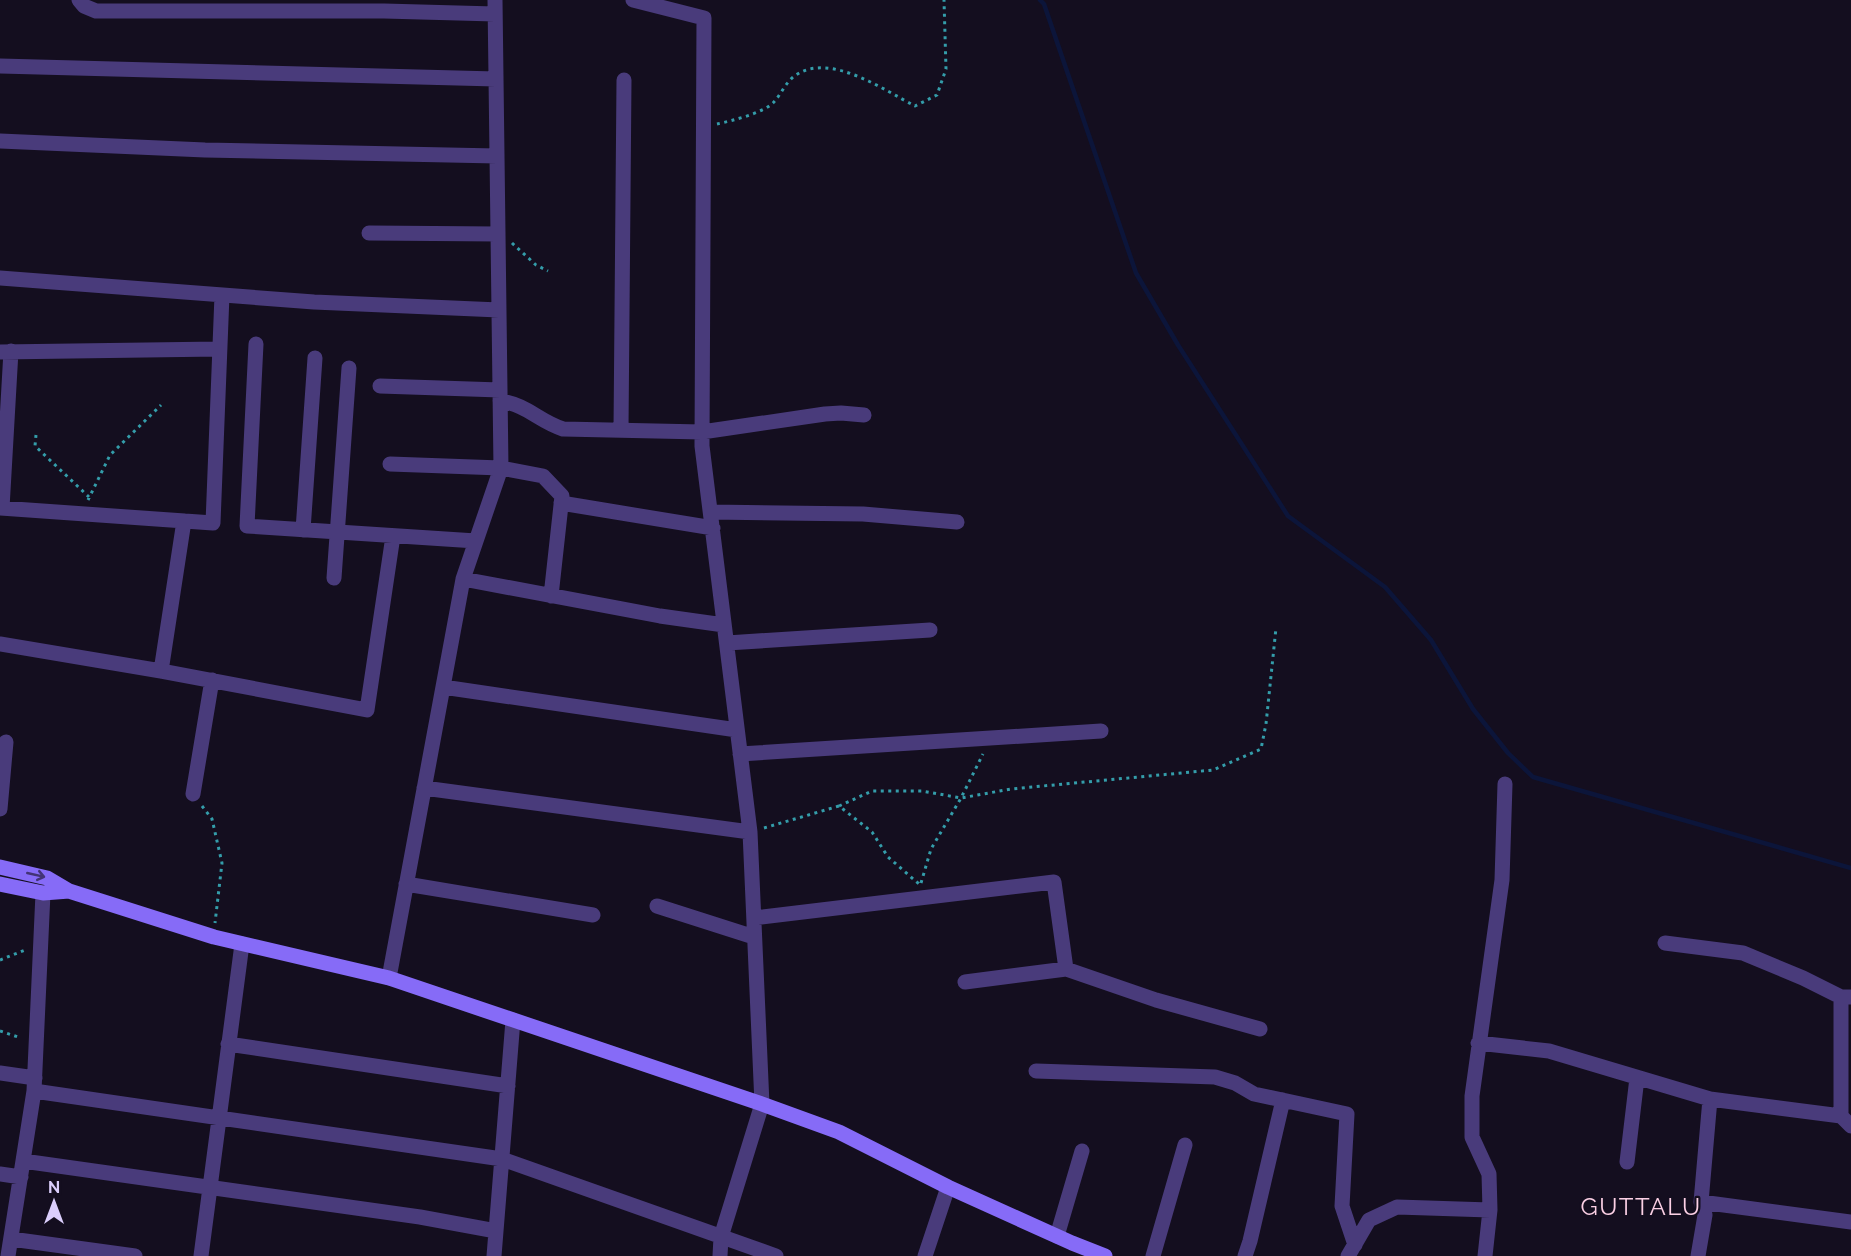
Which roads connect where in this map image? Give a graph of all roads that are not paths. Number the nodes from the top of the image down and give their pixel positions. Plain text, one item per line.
1 (79, 0) edge
2 (633, 0) edge
3 (495, 7) edge
4 (0, 66) edge
5 (496, 79) junction
6 (624, 80) dead end
7 (0, 141) edge
8 (497, 156) junction
9 (369, 233) dead end
10 (498, 238) junction
11 (0, 278) edge
12 (222, 295) junction
13 (499, 310) junction
14 (256, 344) dead end
15 (219, 349) junction
16 (5, 351) edge
17 (315, 358) dead end
18 (349, 368) dead end
19 (380, 386) dead end
20 (500, 395) junction
21 (864, 416) dead end
22 (621, 430) junction
23 (702, 432) junction
24 (390, 464) dead end
25 (501, 468) junction
26 (561, 503) junction
27 (1, 508) edge
28 (711, 512) junction
29 (184, 521) junction
30 (957, 522) dead end
31 (712, 528) junction
32 (303, 530) junction
33 (337, 532) junction
34 (393, 536) junction
35 (476, 541) junction
36 (334, 578) dead end
37 (463, 579) junction
38 (551, 596) junction
39 (724, 625) junction
40 (930, 630) dead end
41 (727, 643) junction
42 (0, 644) edge
43 (161, 671) junction
44 (212, 680) junction
45 (443, 687) junction
46 (737, 730) junction
47 (1101, 731) dead end
48 (6, 742) dead end
49 (740, 754) junction
50 (1505, 784) dead end
51 (424, 788) junction
52 (194, 794) road end
53 (0, 809) edge
54 (750, 832) junction
55 (0, 867) edge
56 (0, 884) edge
57 (406, 884) junction
58 (69, 891) junction
59 (43, 893) junction
60 (657, 906) dead end
61 (593, 915) dead end
62 (754, 918) junction
63 (754, 937) junction
64 (1665, 943) dead end
65 (242, 944) junction
66 (1066, 969) junction
67 (389, 978) junction
68 (965, 982) dead end
69 (1846, 997) edge
70 (513, 1020) junction
71 (1260, 1029) dead end
72 (1479, 1043) junction
73 (228, 1044) junction
74 (1036, 1071) dead end
75 (0, 1073) edge
76 (1637, 1078) junction
77 (35, 1084) junction
78 (508, 1086) junction
79 (1710, 1099) junction
80 (1283, 1100) junction
81 (762, 1104) junction
82 (219, 1118) junction
83 (1846, 1121) edge
84 (1185, 1145) dead end
85 (1082, 1151) dead end
86 (502, 1159) junction
87 (23, 1161) junction
88 (1627, 1162) dead end
89 (0, 1174) edge
90 (21, 1177) junction
91 (210, 1187) junction
92 (948, 1187) junction
93 (1701, 1202) junction
94 (1490, 1210) junction
95 (1851, 1222) edge
96 (496, 1231) junction
97 (1057, 1236) junction
98 (721, 1237) junction
99 (11, 1239) junction
100 (1071, 1249) edge
101 (1351, 1251) edge
102 (8, 1256) edge
103 (135, 1256) edge
104 (201, 1256) edge
105 (494, 1256) edge
106 (720, 1256) edge
107 (776, 1256) edge
108 (925, 1256) edge
109 (1105, 1256) edge
110 (1153, 1256) edge
111 (1245, 1256) edge
112 (1485, 1256) edge
113 (1698, 1256) edge

1 - 3 street
2 - 23 street
3 - 5 street
4 - 5 street
5 - 8 street
6 - 22 street
7 - 8 street
8 - 10 street
9 - 10 street
10 - 13 street
11 - 12 street
12 - 13 street
12 - 15 street
13 - 20 street
14 - 32 street
15 - 16 street
15 - 29 street
16 - 27 street
17 - 32 street
18 - 33 street
19 - 20 street
20 - 22 street
20 - 25 street
21 - 23 street
22 - 23 street
23 - 28 street
24 - 25 street
25 - 26 street
25 - 35 street
26 - 31 street
26 - 38 street
27 - 29 street
28 - 30 street
28 - 31 street
29 - 43 street
31 - 39 street
32 - 33 street
33 - 34 street
33 - 36 street
34 - 35 street
34 - 44 street
35 - 37 street
37 - 38 street
37 - 45 street
38 - 39 street
39 - 41 street
40 - 41 street
41 - 46 street
42 - 43 street
43 - 44 street
44 - 52 street
45 - 46 street
45 - 51 street
46 - 49 street
47 - 49 street
48 - 53 street
49 - 54 street
50 - 72 street
51 - 54 street
51 - 57 street
54 - 62 street
55 -> 58 main road
56 - 59 main road
57 - 61 street
57 - 67 street
58 - 59 main road
58 - 65 main road
59 - 77 street
60 - 63 street
62 - 63 street
62 - 66 street
63 - 81 street
64 - 69 street
65 - 67 main road
65 - 73 street
66 - 68 street
66 - 71 street
67 - 70 main road
69 - 83 street
70 - 78 street
70 - 81 main road
72 - 76 street
72 - 94 street
73 - 78 street
73 - 82 street
74 - 80 street
75 - 77 street
76 - 79 street
76 - 88 street
77 - 82 street
77 - 87 street
78 - 86 street
79 - 83 street
79 - 93 street
80 - 101 street
80 - 111 street
81 - 92 main road
81 - 98 street
82 - 86 street
82 - 91 street
84 - 110 street
85 - 97 street
86 - 96 street
86 - 98 street
87 - 90 street
87 - 91 street
89 - 90 street
90 - 99 street
91 - 96 street
91 - 104 street
92 - 97 main road
92 - 108 street
93 - 95 street
93 - 113 street
94 - 101 street
94 - 112 street
96 - 105 street
97 - 100 main road
98 - 106 street
98 - 107 street
99 - 102 street
99 - 103 street
100 - 109 main road

